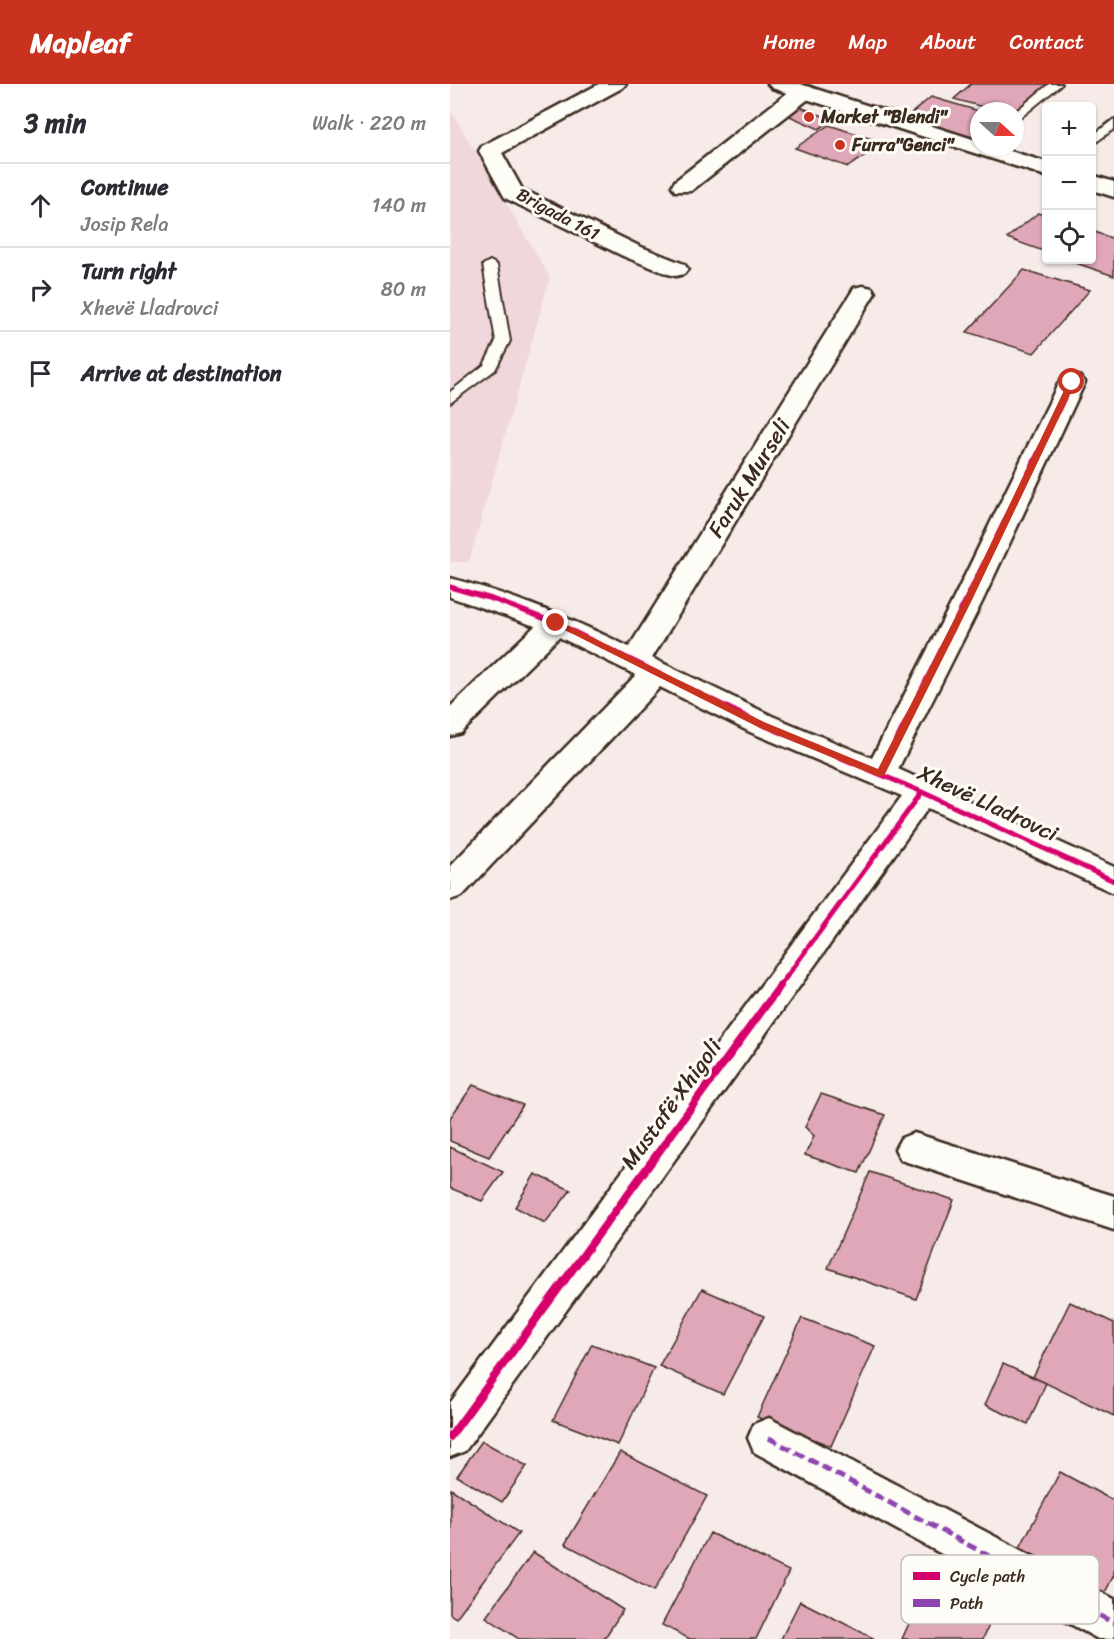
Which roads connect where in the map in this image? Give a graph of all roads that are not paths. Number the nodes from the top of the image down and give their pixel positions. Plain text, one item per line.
1 (615, 84) edge
2 (779, 84) edge
3 (1056, 84) edge
4 (803, 92) junction
5 (1024, 111) edge
6 (1114, 123) edge
7 (1096, 139) edge
8 (970, 145) edge
9 (1005, 156) edge
10 (1042, 167) edge
11 (1096, 183) edge
12 (683, 186) dead end
13 (1114, 190) edge
14 (490, 266) dead end
15 (676, 269) dead end
16 (863, 293) dead end
17 (1072, 382) dead end
18 (450, 399) edge
19 (450, 587) edge
20 (556, 623) junction
21 (645, 668) junction
22 (450, 725) edge
23 (880, 774) junction
24 (922, 792) junction
25 (1114, 881) edge
26 (450, 887) edge
27 (914, 1149) dead end
28 (1114, 1213) edge
29 (450, 1437) edge
30 (769, 1438) dead end
31 (987, 1555) edge
32 (1099, 1615) edge
33 (1114, 1623) edge

1 - 15 street, Brigada 161
2 - 4 street
3 - 5 lane
4 - 8 street
4 - 12 street
6 - 7 lane
9 - 10 street
11 - 13 street
14 - 18 lane
16 - 21 street, Faruk Murseli
17 - 23 street
19 - 20 street, Xhevë Lladrovci
20 - 21 street, Xhevë Lladrovci
20 - 22 street
21 - 23 street, Xhevë Lladrovci
21 - 26 street, Faruk Murseli
23 - 24 street, Xhevë Lladrovci
24 - 25 street, Xhevë Lladrovci
24 - 29 street, Mustafë Xhigoli
27 - 28 street
30 - 31 street
32 - 33 street

